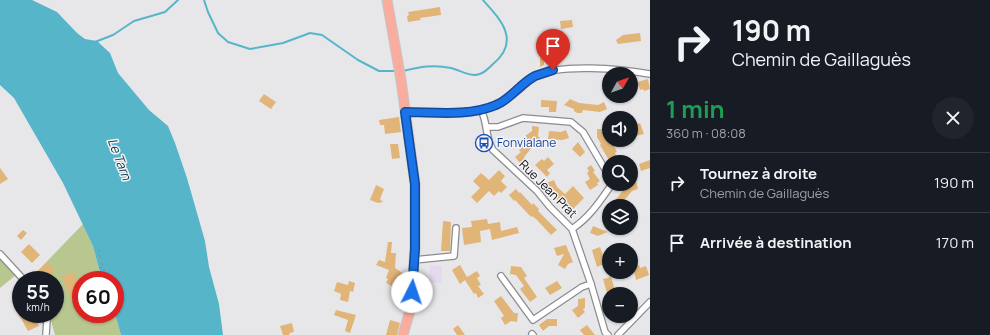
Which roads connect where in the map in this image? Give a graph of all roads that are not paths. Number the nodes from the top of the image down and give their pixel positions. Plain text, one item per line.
1 (387, 0) edge
2 (650, 74) edge
3 (481, 110) junction
4 (405, 112) junction
5 (487, 127) junction
6 (602, 164) edge
7 (607, 191) edge
8 (456, 228) dead end
9 (572, 229) junction
10 (0, 254) edge
11 (414, 260) junction
12 (16, 271) edge
13 (501, 276) dead end
14 (591, 284) junction
15 (650, 302) edge
16 (47, 323) edge
17 (46, 335) edge
18 (403, 335) edge
19 (608, 335) edge
20 (618, 335) edge

1 - 4 main road
2 - 3 street
3 - 4 street
3 - 5 street, Rue Jean Prat
4 - 11 main road
5 - 6 street
5 - 9 street, Rue Jean Prat
7 - 9 street
8 - 11 street
9 - 14 street, Rue Jean Prat
10 - 12 street
11 - 18 main road
13 - 14 street
14 - 19 street, Rue Jean Prat
15 - 20 street
16 - 17 street

